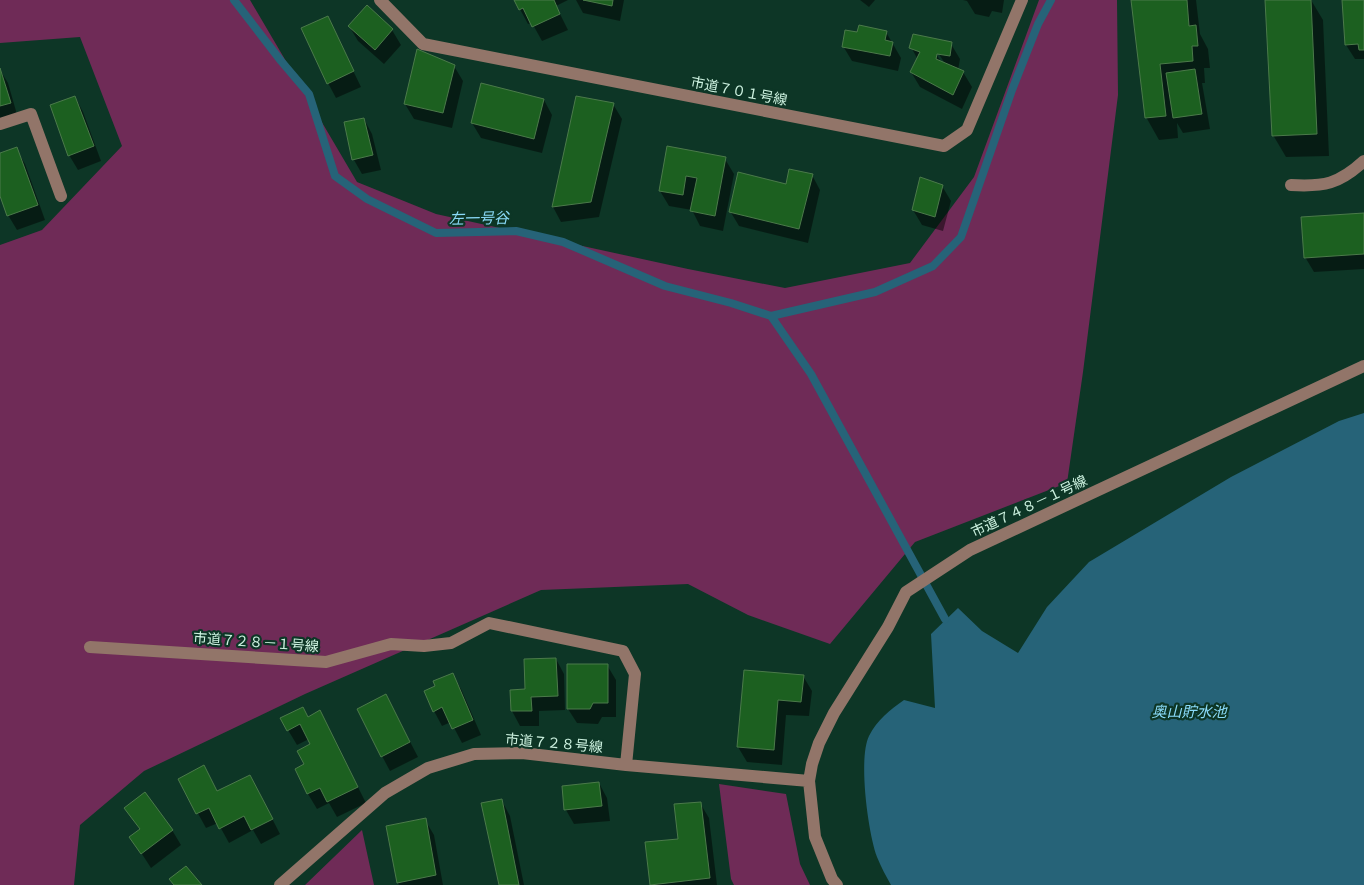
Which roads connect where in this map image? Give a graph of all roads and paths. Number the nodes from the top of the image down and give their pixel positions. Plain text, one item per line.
1 (380, 0) edge
2 (1022, 0) edge
3 (0, 124) edge
4 (1364, 161) edge
5 (1291, 185) dead end
6 (61, 196) dead end
7 (1364, 366) edge
8 (90, 646) dead end
9 (626, 765) junction
10 (809, 781) junction
11 (280, 885) edge
12 (837, 885) edge

1 - 2 street, 市道７０１号線
3 - 6 street
4 - 5 street
7 - 10 street, 市道７４８－１号線
8 - 9 street, 市道７２８－１号線
9 - 10 street, 市道７２８号線
9 - 11 street, 市道７２８号線
10 - 12 street, 市道７４８－１号線

